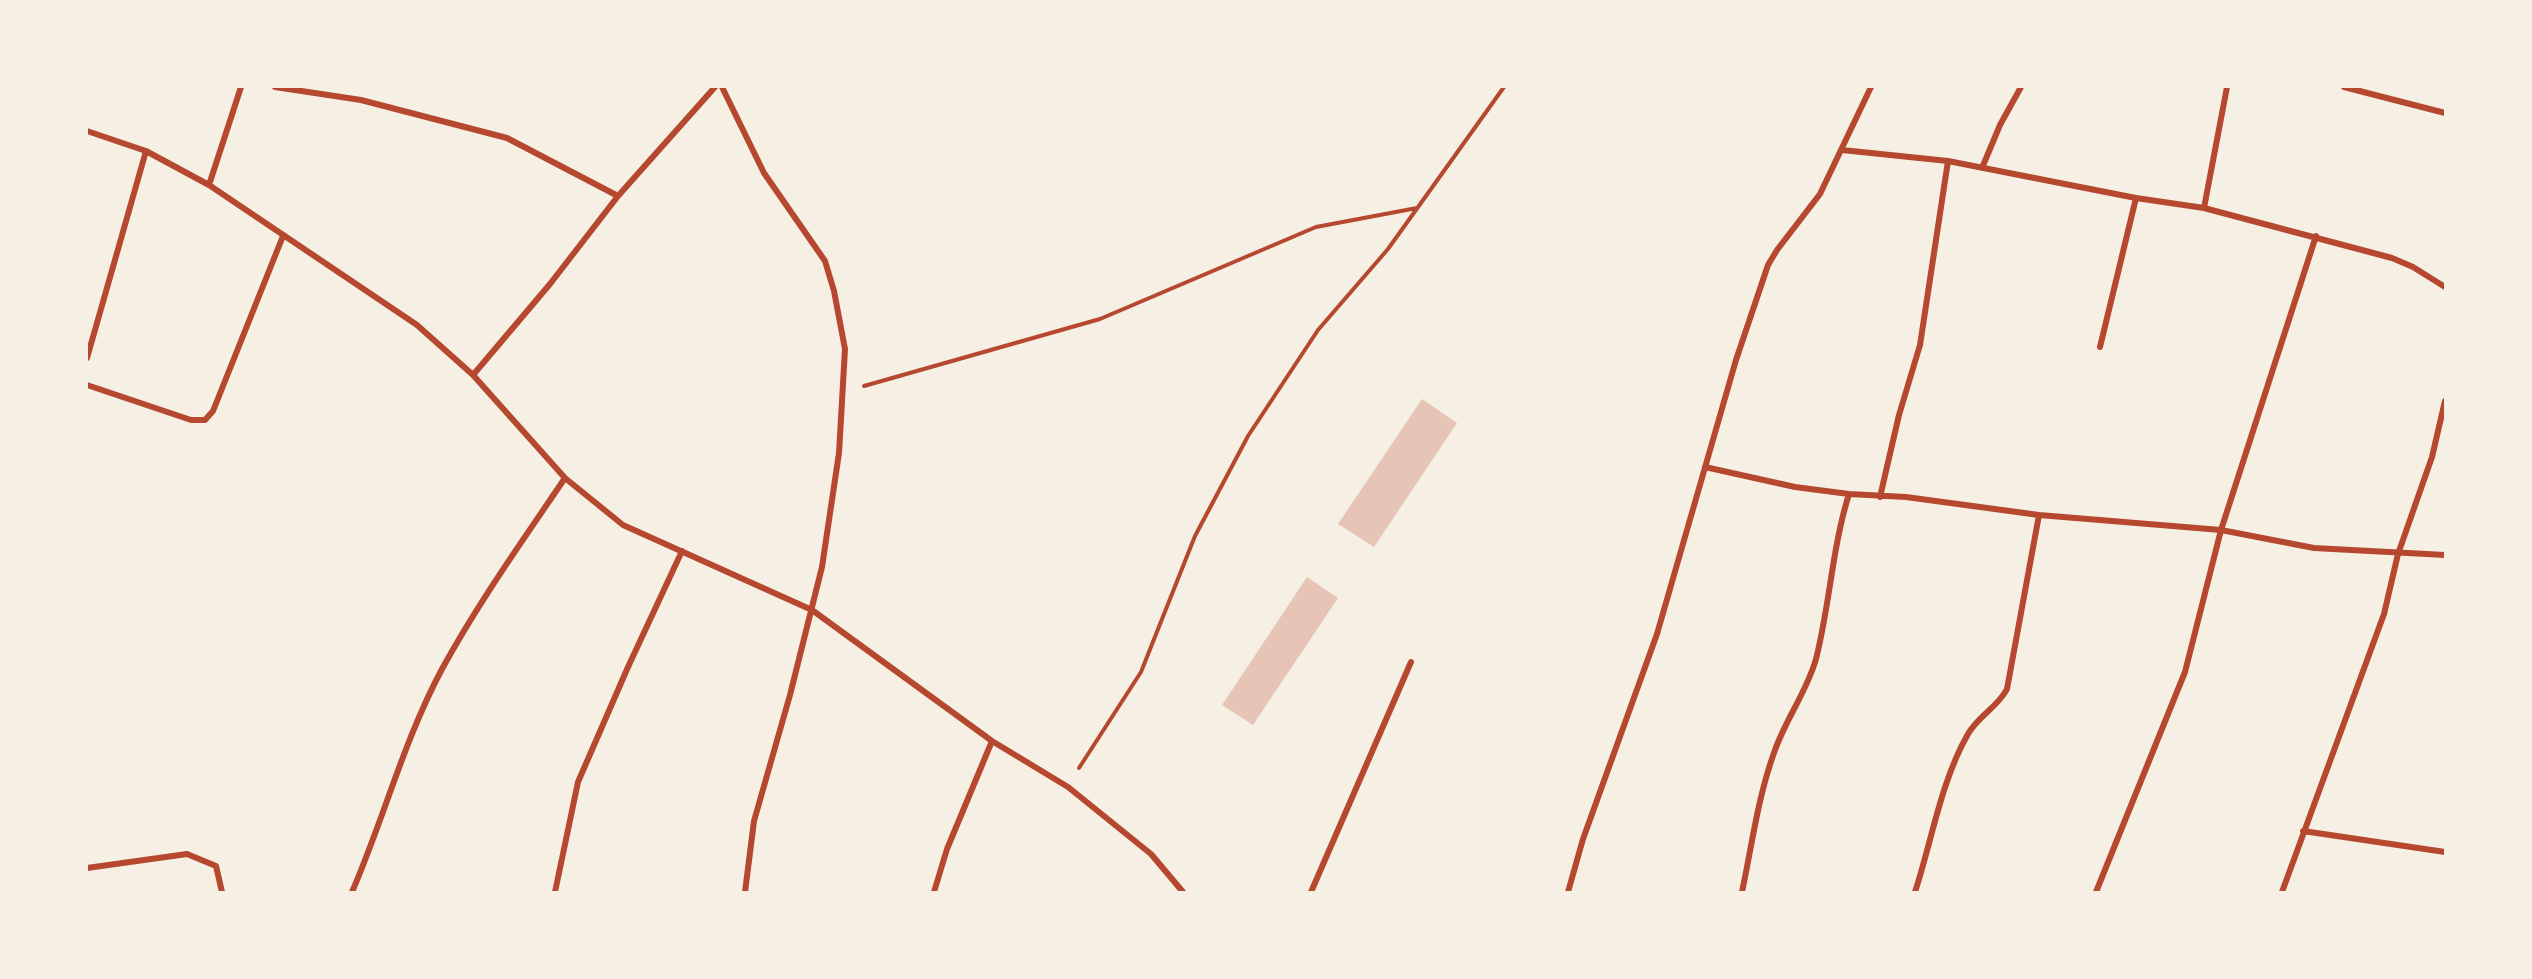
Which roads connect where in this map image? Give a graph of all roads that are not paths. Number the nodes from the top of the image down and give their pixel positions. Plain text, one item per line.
1 (241, 87) edge
2 (275, 87) edge
3 (715, 87) edge
4 (722, 87) edge
5 (1871, 87) edge
6 (2021, 87) edge
7 (2227, 87) edge
8 (2344, 87) edge
9 (2445, 113) edge
10 (87, 131) edge
11 (1842, 150) junction
12 (146, 151) junction
13 (1948, 161) junction
14 (1982, 168) junction
15 (209, 185) junction
16 (618, 196) junction
17 (2136, 198) junction
18 (2204, 208) junction
19 (283, 236) junction
20 (2316, 236) junction
21 (2445, 287) edge
22 (2100, 347) dead end
23 (87, 358) edge
24 (473, 375) junction
25 (87, 385) edge
26 (2445, 401) edge
27 (1705, 467) junction
28 (565, 478) junction
29 (1849, 494) junction
30 (1880, 497) junction
31 (2039, 515) junction
32 (2221, 530) junction
33 (682, 551) junction
34 (2398, 554) junction
35 (2445, 555) edge
36 (812, 610) junction
37 (1411, 662) dead end
38 (992, 741) junction
39 (2303, 831) junction
40 (2445, 852) edge
41 (87, 868) edge
42 (222, 892) edge
43 (352, 892) edge
44 (555, 892) edge
45 (745, 892) edge
46 (934, 892) edge
47 (1183, 892) edge
48 (1311, 892) edge
49 (1568, 892) edge
50 (1742, 892) edge
51 (1915, 892) edge
52 (2096, 892) edge
53 (2282, 892) edge

1 - 15 street
2 - 16 street
3 - 16 street
4 - 36 street
5 - 11 street
6 - 14 street
7 - 18 street
8 - 9 street
10 - 12 street
11 - 13 street
11 - 27 street
12 - 15 street
12 - 23 street
13 - 14 street
13 - 30 street
14 - 17 street
15 - 19 street
16 - 24 street
17 - 18 street
17 - 22 street
18 - 20 street
19 - 24 street
19 - 25 street
20 - 21 street
20 - 32 street
24 - 28 street
26 - 34 street
27 - 29 street
27 - 49 street
28 - 33 street
28 - 43 street
29 - 30 street
29 - 50 street
30 - 31 street
31 - 32 street
31 - 51 street
32 - 34 street
32 - 52 street
33 - 36 street
33 - 44 street
34 - 35 street
34 - 39 street
36 - 38 street
36 - 45 street
37 - 48 street
38 - 46 street
38 - 47 street
39 - 40 street
39 - 53 street
41 - 42 street

